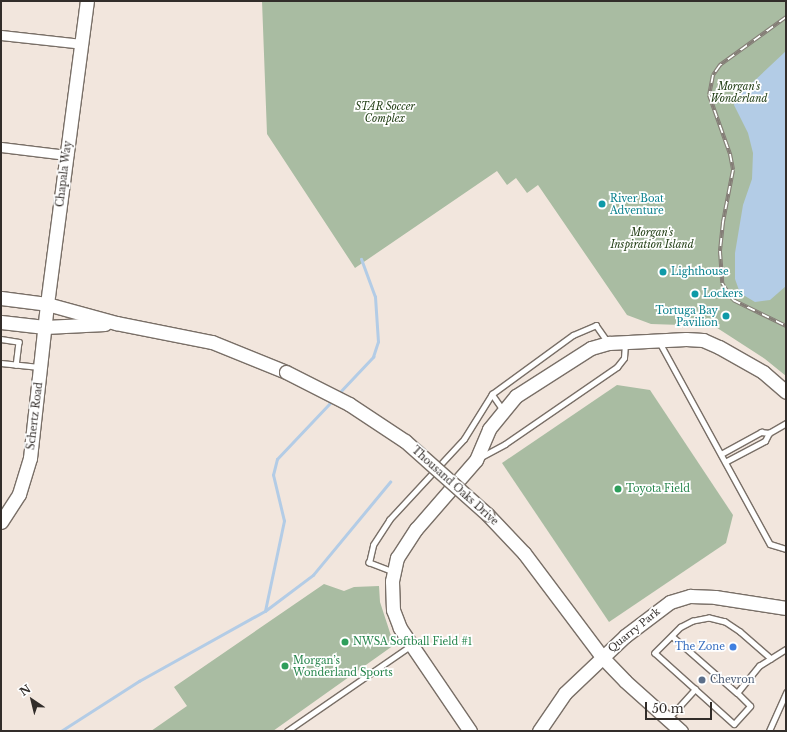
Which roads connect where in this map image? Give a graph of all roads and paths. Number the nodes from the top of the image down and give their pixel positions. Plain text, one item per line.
1 (87, 1) edge
2 (1, 35) edge
3 (82, 44) junction
4 (1, 147) edge
5 (67, 154) junction
6 (1, 298) edge
7 (47, 304) junction
8 (1, 322) edge
9 (116, 323) junction
10 (45, 327) junction
11 (1, 339) edge
12 (658, 340) junction
13 (626, 342) junction
14 (609, 343) junction
15 (1, 363) edge
16 (16, 365) junction
17 (41, 368) junction
18 (786, 392) edge
19 (492, 394) junction
20 (503, 410) junction
21 (786, 423) edge
22 (769, 433) junction
23 (720, 454) junction
24 (476, 460) junction
25 (725, 462) junction
26 (1, 522) edge
27 (786, 549) edge
28 (394, 572) junction
29 (786, 608) edge
30 (672, 636) junction
31 (412, 645) junction
32 (786, 649) edge
33 (602, 657) junction
34 (771, 659) junction
35 (695, 689) junction
36 (737, 693) junction
37 (786, 694) edge
38 (668, 719) junction
39 (287, 731) edge
40 (470, 731) edge
41 (539, 731) edge
42 (681, 731) edge
43 (769, 731) edge

1 - 3 street, Chapala Way
2 - 3 street
3 - 5 street, Chapala Way
4 - 5 street
5 - 7 street, Chapala Way
6 - 7 street, Thousand Oaks Drive
7 - 9 street, Thousand Oaks Drive
7 - 10 street, Schertz Road
8 - 10 street, Thousand Oaks Drive
9 - 10 street, Thousand Oaks Drive
9 - 33 street, Thousand Oaks Drive, bridge
10 - 17 street, Schertz Road
11 - 16 lane
12 - 13 street
12 - 18 street
12 - 23 lane
13 - 14 street
13 - 24 lane
14 - 19 lane
14 - 20 street
15 - 16 lane
16 - 17 lane
17 - 26 street, Schertz Road
19 - 20 lane
19 - 28 lane
20 - 24 street
21 - 22 lane
22 - 23 lane
22 - 25 lane
23 - 25 lane
24 - 28 street
25 - 27 lane
28 - 31 street
29 - 33 street, Quarry Park
30 - 34 lane
30 - 35 lane
30 - 36 lane
31 - 39 lane
31 - 40 street
32 - 34 lane
33 - 38 street, Thousand Oaks Drive
33 - 41 street, Quarry Park
34 - 36 lane
35 - 36 lane
35 - 38 lane
37 - 43 lane
38 - 42 street, Thousand Oaks Drive

